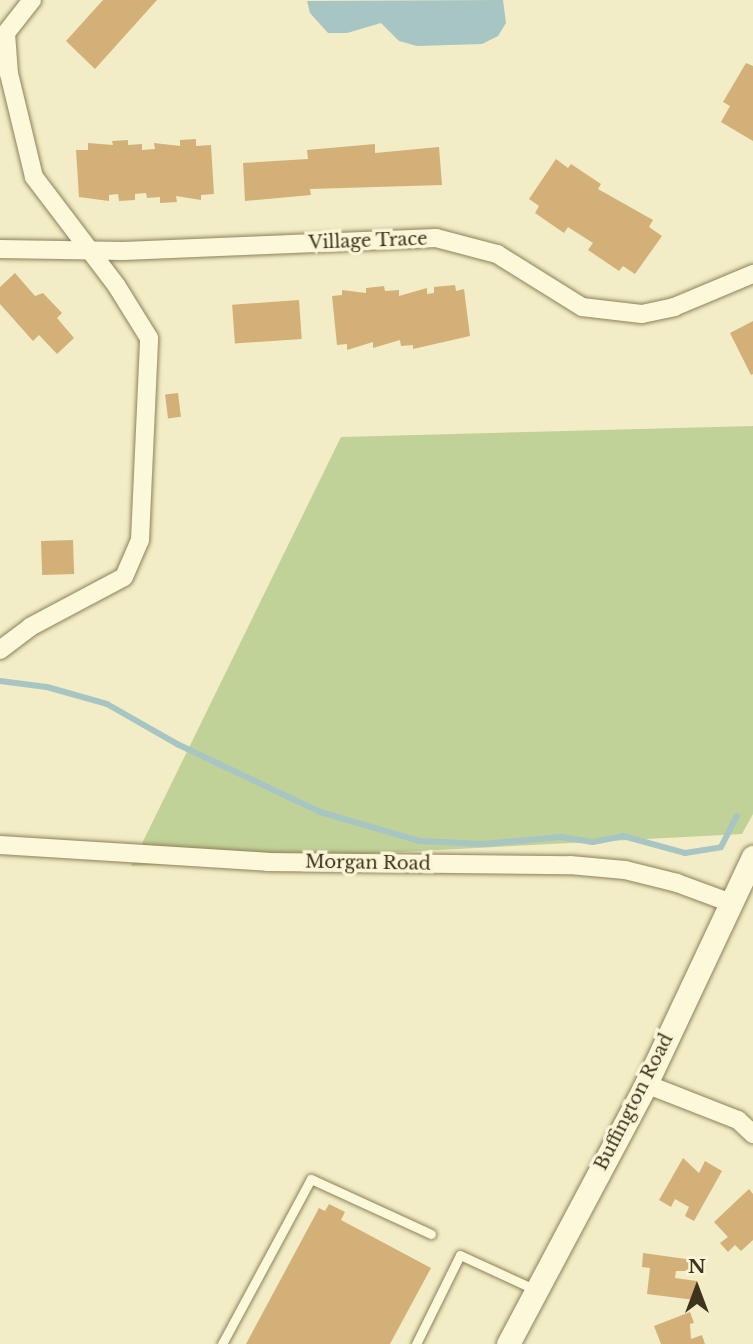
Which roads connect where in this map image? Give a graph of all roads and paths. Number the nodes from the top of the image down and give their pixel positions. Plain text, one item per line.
1 (32, 0) edge
2 (0, 249) edge
3 (90, 250) junction
4 (753, 274) edge
5 (0, 650) edge
6 (0, 845) edge
7 (753, 857) edge
8 (731, 903) junction
9 (646, 1084) junction
10 (753, 1134) edge
11 (431, 1234) dead end
12 (536, 1290) junction
13 (222, 1344) edge
14 (416, 1344) edge
15 (508, 1344) edge

1 - 3 street
2 - 3 street, Village Trace
3 - 4 street, Village Trace
3 - 5 street
6 - 8 street, Morgan Road
7 - 8 street, Buffington Road
8 - 9 street, Buffington Road
9 - 10 street
9 - 12 street, Buffington Road
11 - 13 lane
12 - 14 lane
12 - 15 street, Buffington Road

